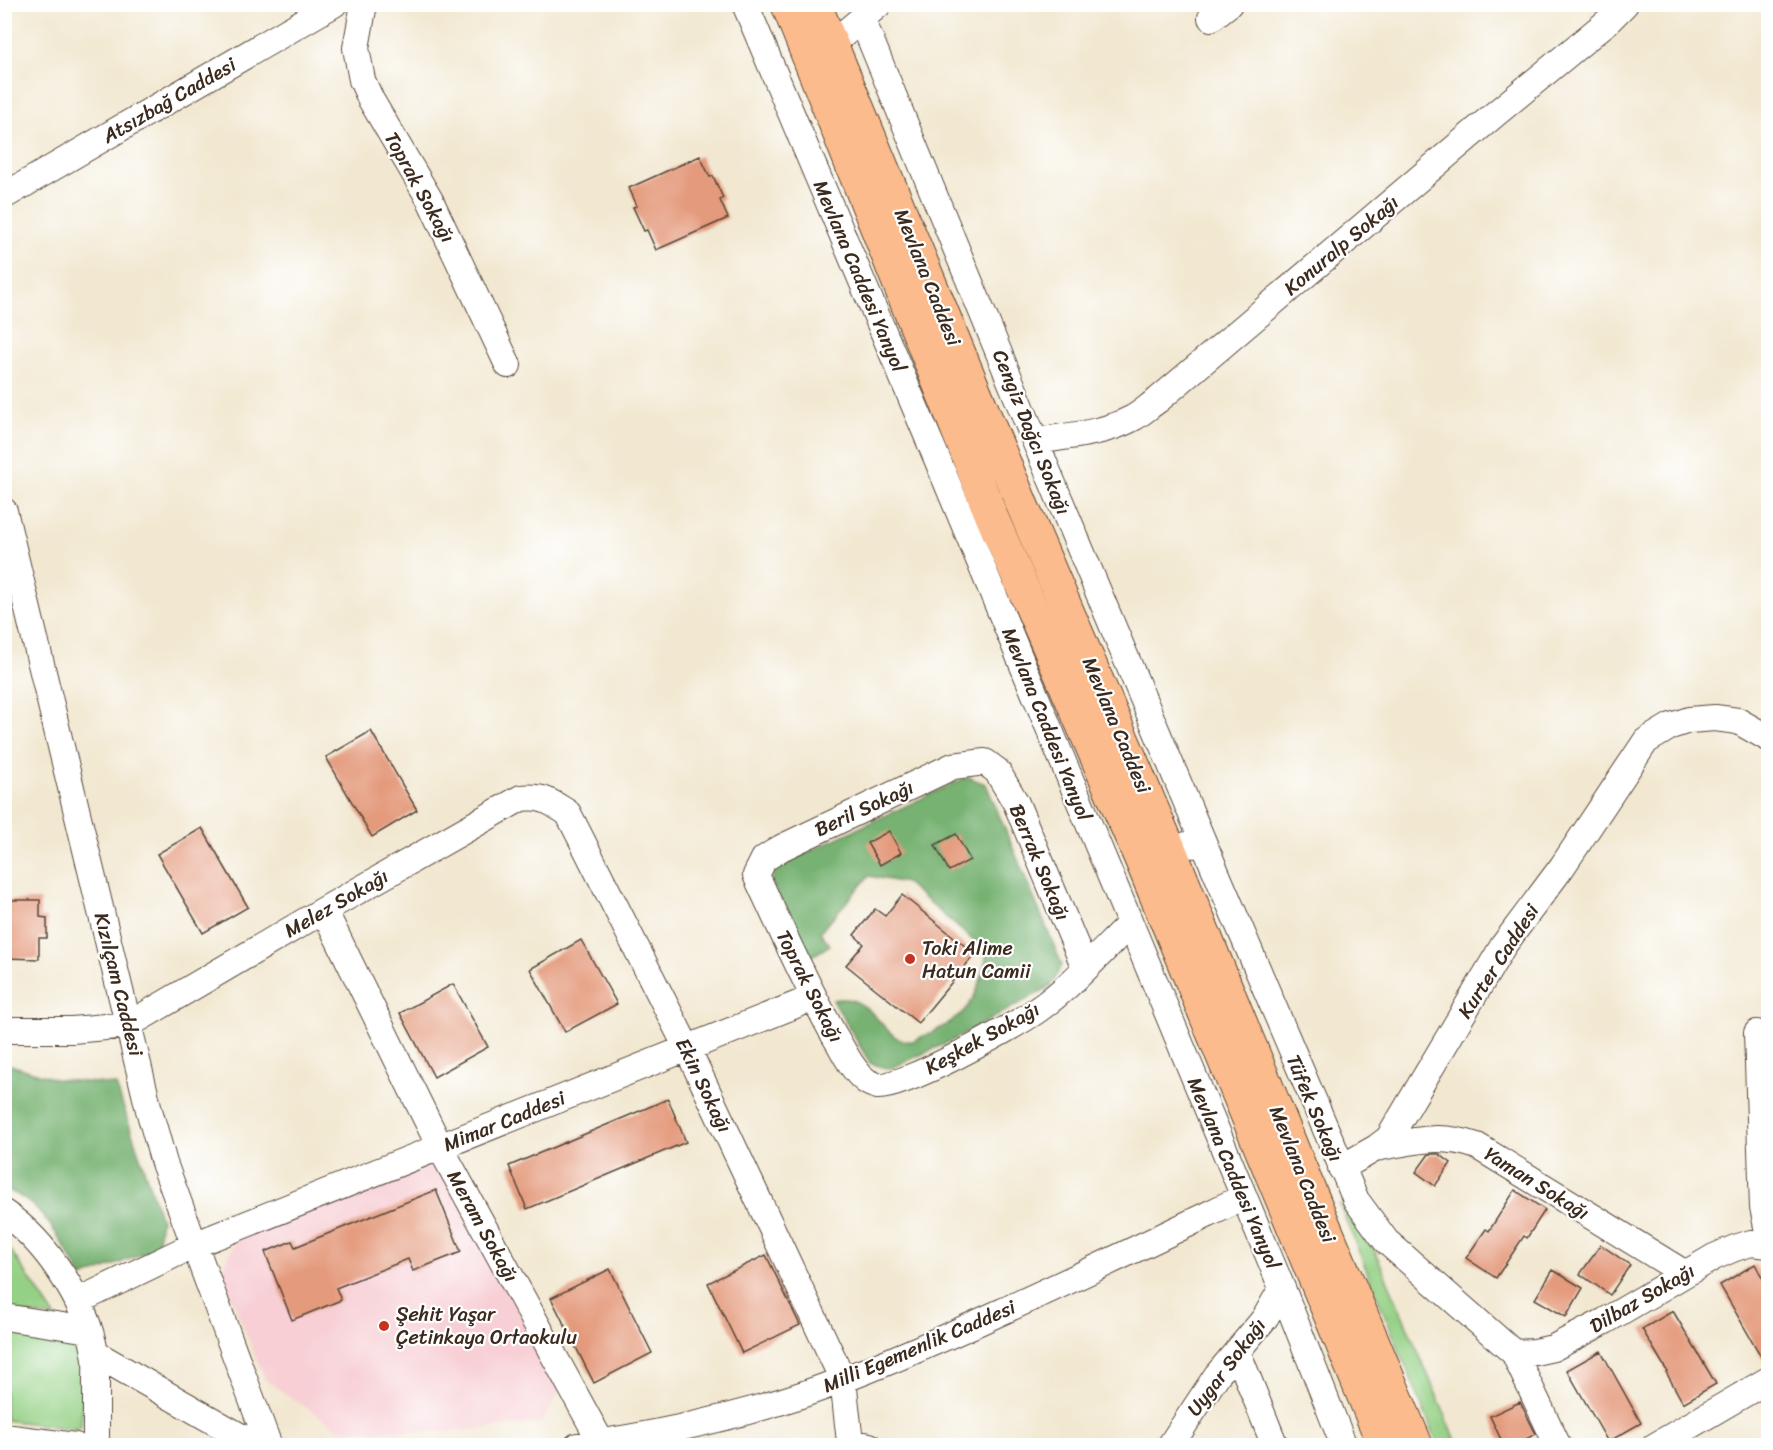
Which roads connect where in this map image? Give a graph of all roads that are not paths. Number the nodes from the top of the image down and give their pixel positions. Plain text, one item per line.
1 (334, 4) edge
2 (364, 4) edge
3 (745, 4) edge
4 (787, 4) edge
5 (815, 4) edge
6 (1625, 4) edge
7 (874, 8) edge
8 (832, 44) junction
9 (4, 196) edge
10 (508, 365) dead end
11 (1035, 441) junction
12 (4, 511) edge
13 (1768, 738) edge
14 (985, 762) joint
15 (549, 801) joint
16 (1204, 843) junction
17 (1169, 847) junction
18 (756, 875) joint
19 (324, 910) junction
20 (1130, 924) junction
21 (1084, 968) junction
22 (813, 998) junction
23 (128, 1024) junction
24 (4, 1030) edge
25 (1757, 1033) dead end
26 (687, 1048) junction
27 (878, 1086) joint
28 (440, 1147) junction
29 (1376, 1148) junction
30 (1341, 1168) junction
31 (1244, 1197) junction
32 (4, 1213) edge
33 (1768, 1232) edge
34 (194, 1245) junction
35 (1768, 1245) edge
36 (1684, 1274) junction
37 (1282, 1288) junction
38 (78, 1301) junction
39 (4, 1317) edge
40 (92, 1342) junction
41 (1237, 1351) junction
42 (1514, 1353) junction
43 (843, 1380) junction
44 (1768, 1380) edge
45 (4, 1437) edge
46 (589, 1444) edge
47 (854, 1444) edge
48 (75, 1446) edge
49 (96, 1446) edge
50 (257, 1446) edge
51 (269, 1446) edge
52 (1170, 1446) edge
53 (1275, 1446) edge
54 (1344, 1446) edge
55 (1384, 1446) edge
56 (1417, 1446) edge
57 (1558, 1446) edge
58 (1655, 1446) edge

1 - 9 street, Atsızbağ Caddesi
2 - 10 street, Toprak Sokağı
3 - 20 street, Mevlana Caddesi Yanyol
4 - 55 main road, Mevlana Caddesi
5 - 8 main road, Mevlana Caddesi
6 - 11 street, Konuralp Sokağı
7 - 8 street
7 - 11 street, Cengiz Dağcı Sokağı
8 - 17 main road, Mevlana Caddesi
11 - 16 street, Cengiz Dağcı Sokağı
12 - 23 street, Kızılçam Caddesi
13 - 29 street, Kurter Caddesi
14 - 18 street, Beril Sokağı
14 - 21 street, Berrak Sokağı
15 - 19 street, Melez Sokağı
15 - 26 street, Ekin Sokağı
16 - 17 street
16 - 30 street, Tüfek Sokağı
17 - 56 main road, Mevlana Caddesi
18 - 22 street, Toprak Sokağı
19 - 23 street, Melez Sokağı
19 - 28 street, Meram Sokağı
20 - 21 street, Keşkek Sokağı
20 - 31 street, Mevlana Caddesi Yanyol
21 - 27 street, Keşkek Sokağı
22 - 26 street, Mimar Caddesi
22 - 27 street, Toprak Sokağı
23 - 24 street
23 - 34 street, Kızılçam Caddesi
25 - 33 street
26 - 28 street, Mimar Caddesi
26 - 43 street, Ekin Sokağı
28 - 34 street, Mimar Caddesi
28 - 46 street, Meram Sokağı
29 - 30 street, Kurter Caddesi
29 - 36 street, Yaman Sokağı
30 - 42 street, Tüfek Sokağı
31 - 37 street, Mevlana Caddesi Yanyol
31 - 43 street, Milli Egemenlik Caddesi
32 - 38 street
34 - 38 street, Mimar Caddesi
34 - 51 street, Kızılçam Caddesi
35 - 36 street, Dilbaz Sokağı
36 - 42 street, Dilbaz Sokağı
37 - 41 street, Uygar Sokağı
37 - 54 street, Mevlana Caddesi Yanyol
38 - 40 street
39 - 40 street
40 - 49 street
40 - 50 street
41 - 52 street, Uygar Sokağı
41 - 53 street
42 - 57 street
43 - 46 street, Milli Egemenlik Caddesi
43 - 47 street, Ekin Sokağı
44 - 58 street
45 - 48 street

